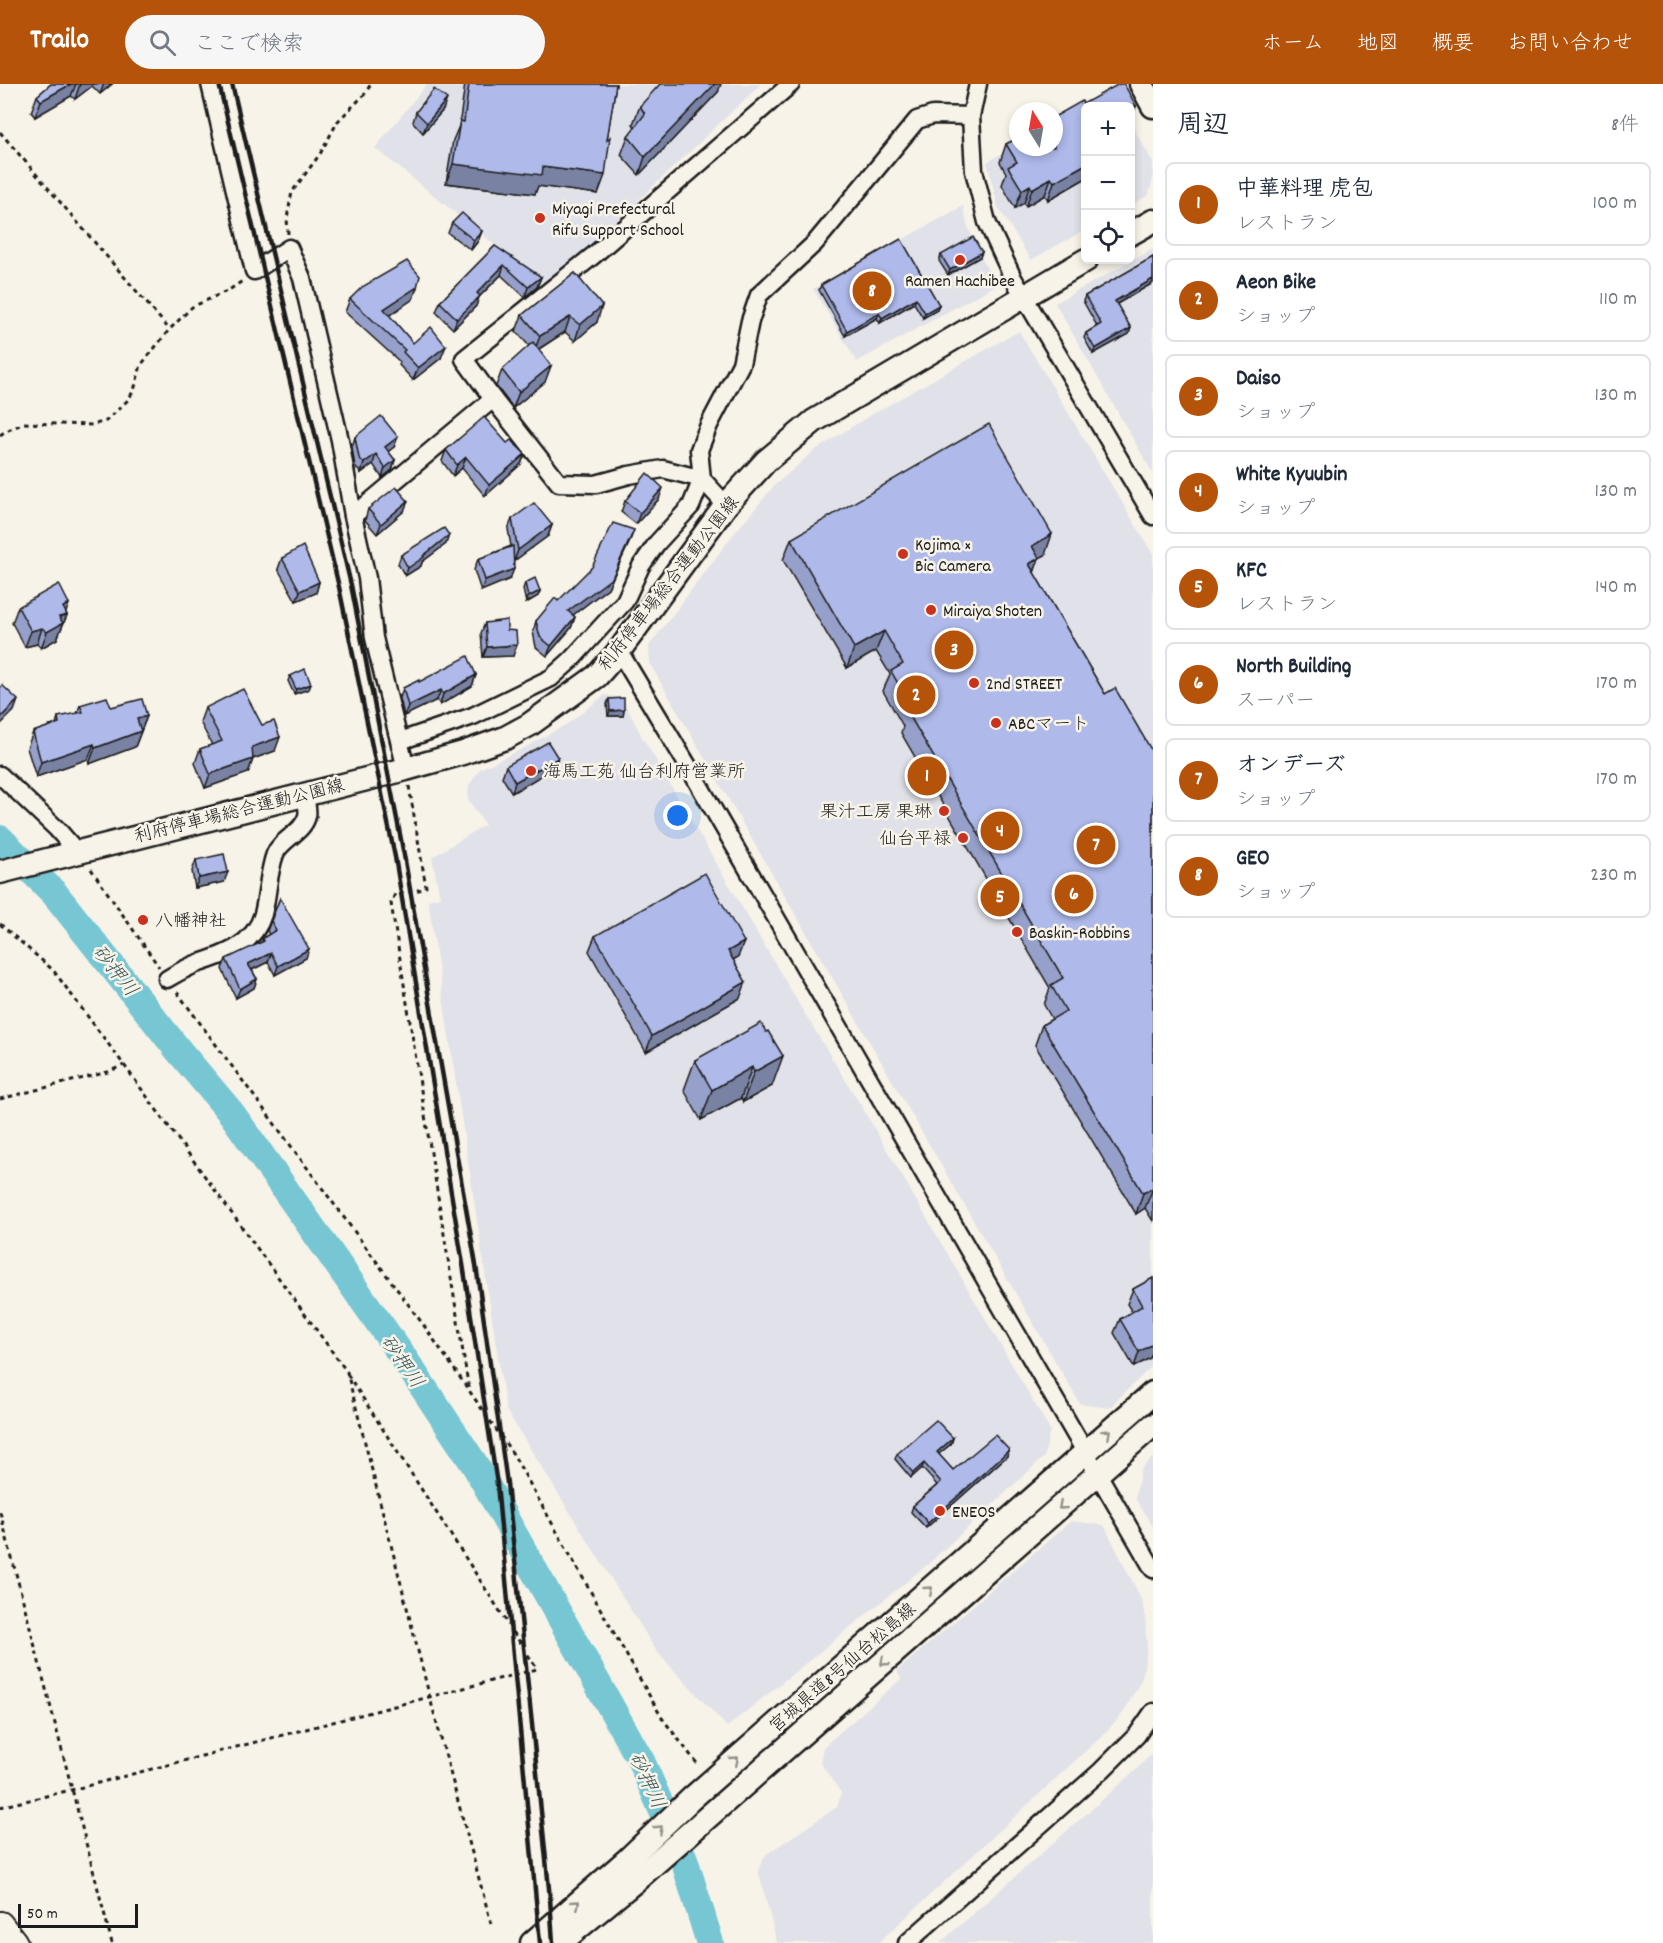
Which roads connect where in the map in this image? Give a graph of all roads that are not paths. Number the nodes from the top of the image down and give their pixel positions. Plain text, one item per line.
1 (210, 84) edge
2 (791, 84) edge
3 (978, 84) edge
4 (1142, 84) edge
5 (1153, 106) edge
6 (971, 116) junction
7 (1153, 221) edge
8 (1135, 232) edge
9 (1081, 263) edge
10 (1024, 295) junction
11 (493, 399) junction
12 (702, 478) junction
13 (726, 505) junction
14 (353, 516) junction
15 (1153, 516) edge
16 (619, 651) junction
17 (400, 741) junction
18 (406, 769) junction
19 (0, 775) edge
20 (304, 793) junction
21 (68, 854) junction
22 (0, 872) edge
23 (167, 979) road end
24 (1153, 1393) edge
25 (1153, 1425) edge
26 (1086, 1453) junction
27 (1099, 1474) junction
28 (1153, 1569) edge
29 (1153, 1712) edge
30 (0, 1924) edge
31 (14, 1943) edge
32 (532, 1943) edge
33 (560, 1943) edge
34 (907, 1943) edge

1 - 14 street
2 - 11 street
3 - 6 street
4 - 5 main road
6 - 10 street
6 - 12 street
7 - 8 main road
9 - 10 main road, 利府停車場総合運動公園線
10 - 13 main road, 利府停車場総合運動公園線
10 - 15 street
11 - 12 street
11 - 14 street
12 - 13 street
12 - 17 street
13 - 16 main road, 利府停車場総合運動公園線
14 - 17 street
16 - 18 main road, 利府停車場総合運動公園線
16 - 26 street
17 - 18 street
18 - 20 main road, 利府停車場総合運動公園線
19 - 21 street
20 - 21 main road, 利府停車場総合運動公園線
20 - 23 street
21 - 22 main road, 利府停車場総合運動公園線
26 -> 24 main road, 宮城県道8号仙台松島線
25 - 27 main road, 宮城県道8号仙台松島線
26 - 27 street
32 -> 26 main road, 宮城県道8号仙台松島線
27 - 28 street
27 -> 33 main road, 宮城県道8号仙台松島線
29 - 34 street
30 - 31 highway

